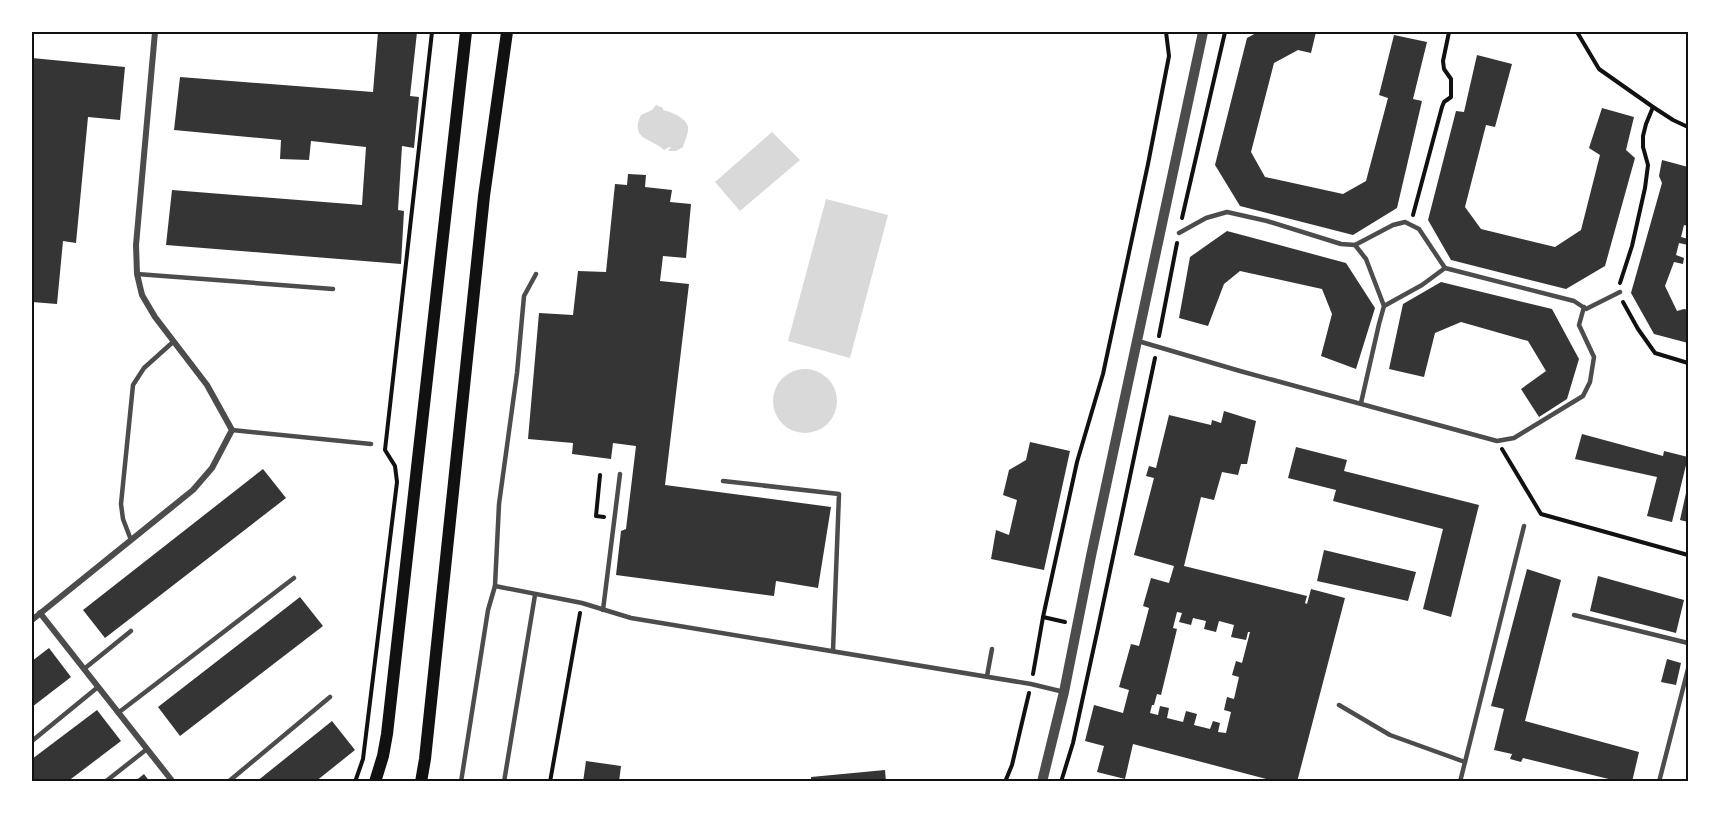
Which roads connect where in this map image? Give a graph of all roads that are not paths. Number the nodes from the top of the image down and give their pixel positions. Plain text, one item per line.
1 (155, 32) edge
2 (466, 32) edge
3 (507, 32) edge
4 (1203, 32) edge
5 (1179, 233) road end
6 (1355, 246) junction
7 (1445, 268) junction
8 (137, 274) junction
9 (536, 274) dead end
10 (333, 289) dead end
11 (1620, 292) road end
12 (1384, 306) junction
13 (1584, 307) junction
14 (1138, 341) junction
15 (173, 342) junction
16 (1360, 403) junction
17 (232, 430) junction
18 (371, 444) dead end
19 (620, 474) dead end
20 (723, 481) dead end
21 (1524, 526) dead end
22 (131, 540) junction
23 (294, 578) dead end
24 (495, 586) junction
25 (535, 595) junction
26 (603, 610) junction
27 (40, 614) junction
28 (1574, 615) dead end
29 (32, 620) edge
30 (131, 631) dead end
31 (1689, 643) edge
32 (992, 649) dead end
33 (833, 651) junction
34 (84, 669) junction
35 (1689, 669) edge
36 (987, 676) junction
37 (98, 687) junction
38 (1064, 692) junction
39 (330, 697) dead end
40 (1339, 705) dead end
41 (118, 713) junction
42 (32, 741) edge
43 (147, 749) junction
44 (1465, 762) junction
45 (105, 782) edge
46 (172, 782) edge
47 (228, 782) edge
48 (375, 782) edge
49 (421, 782) edge
50 (460, 782) edge
51 (504, 782) edge
52 (1042, 782) edge
53 (1460, 782) edge
54 (1659, 782) edge

1 - 8 street
2 - 48 main road
3 - 49 main road
4 - 14 street
5 - 6 lane
6 - 7 lane
6 - 12 lane
7 - 12 lane
7 - 13 lane
8 - 10 lane
8 - 15 street
9 - 24 lane
11 - 13 lane
12 - 16 lane
13 - 16 lane
14 - 16 lane
14 - 38 street
15 - 17 street
15 - 22 lane
17 - 18 lane
17 - 22 street
19 - 26 lane
20 - 33 lane
21 - 44 lane
22 - 27 street
23 - 41 lane
24 - 25 lane
24 - 50 lane
25 - 26 lane
25 - 51 lane
26 - 33 lane
27 - 29 street
27 - 34 street
28 - 31 lane
30 - 34 lane
32 - 36 lane
33 - 36 lane
34 - 37 street
35 - 54 lane
36 - 38 lane
37 - 41 street
37 - 42 lane
38 - 52 street
39 - 47 lane
40 - 44 lane
41 - 43 street
43 - 45 lane
43 - 46 street
44 - 53 lane

